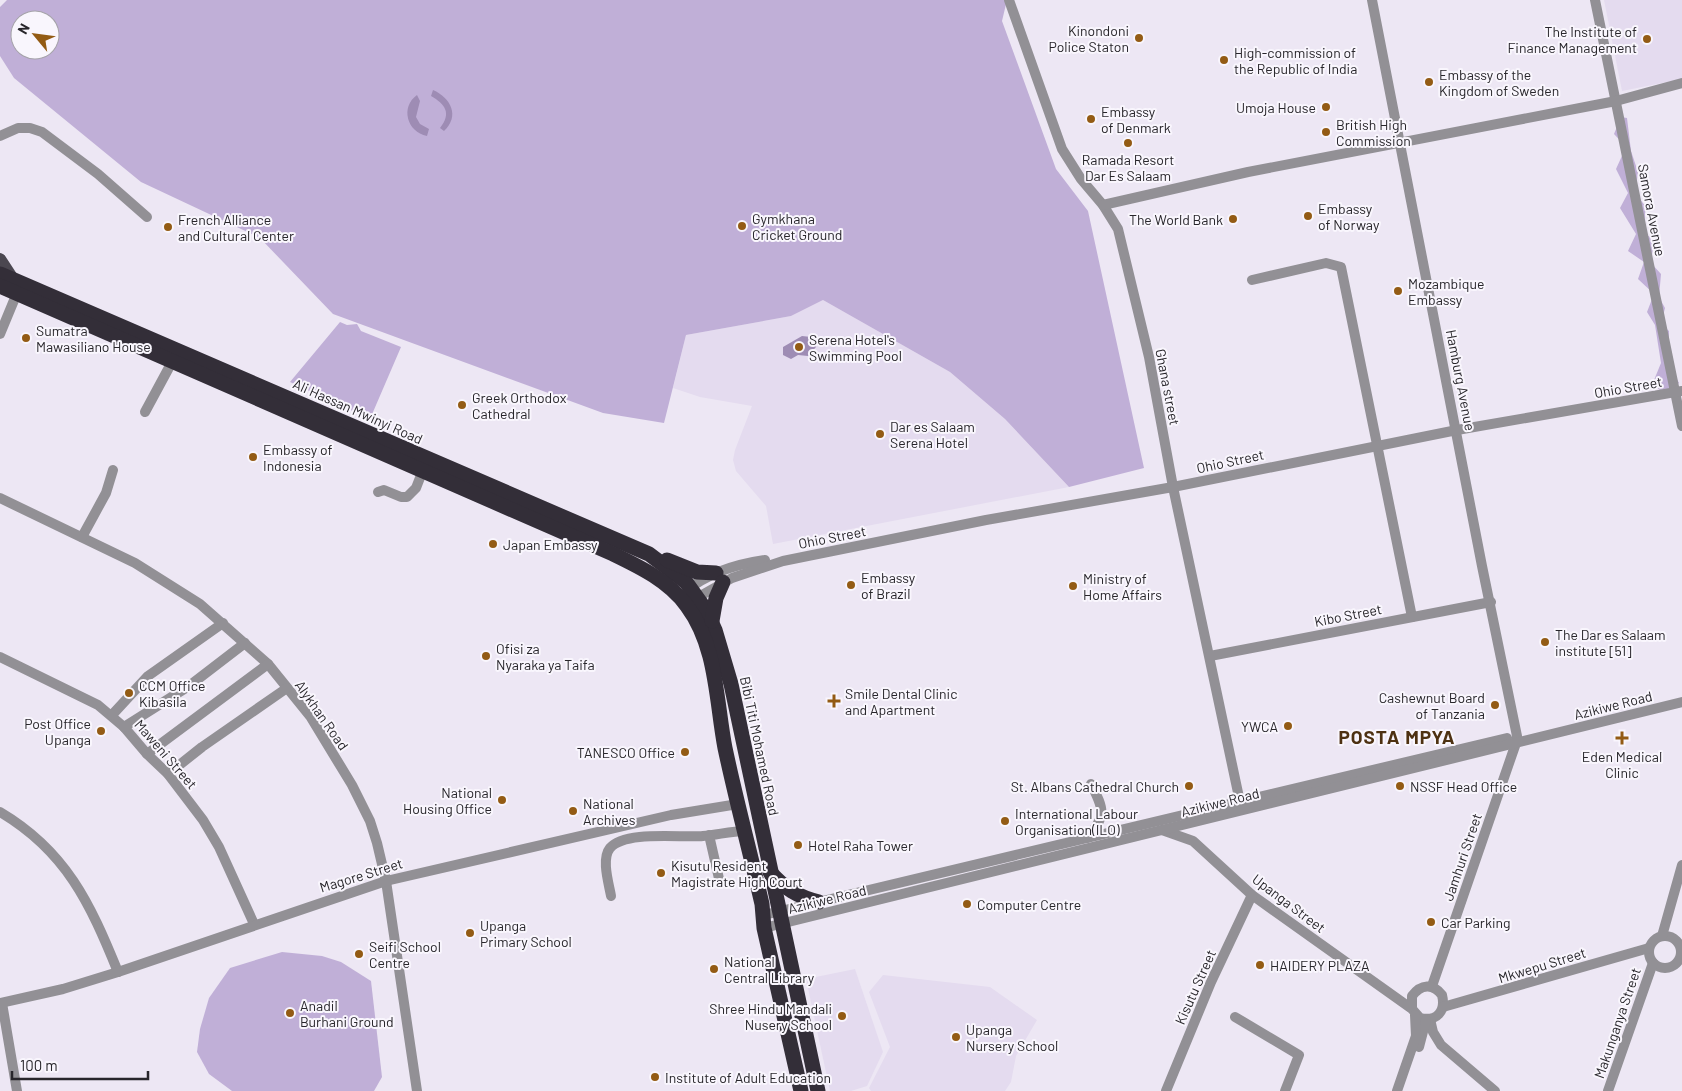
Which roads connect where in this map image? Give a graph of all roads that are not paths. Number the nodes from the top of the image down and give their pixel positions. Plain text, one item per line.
1 (1009, 0) edge
2 (1372, 0) edge
3 (1595, 0) edge
4 (1682, 83) edge
5 (1616, 101) junction
6 (0, 136) edge
7 (1400, 143) junction
8 (1103, 205) junction
9 (147, 217) dead end
10 (0, 259) edge
11 (0, 274) edge
12 (1252, 280) dead end
13 (0, 286) edge
14 (16, 287) junction
15 (0, 334) edge
16 (172, 362) junction
17 (1678, 392) edge
18 (145, 412) dead end
19 (1682, 426) edge
20 (1457, 430) junction
21 (1377, 445) junction
22 (112, 470) dead end
23 (423, 470) junction
24 (1173, 487) junction
25 (378, 492) dead end
26 (0, 498) edge
27 (82, 537) junction
28 (649, 554) junction
29 (719, 578) junction
30 (690, 595) junction
31 (1491, 602) junction
32 (1412, 617) junction
33 (712, 621) junction
34 (223, 623) junction
35 (246, 643) junction
36 (1210, 656) junction
37 (0, 657) edge
38 (268, 664) junction
39 (287, 688) junction
40 (1682, 696) edge
41 (1682, 702) edge
42 (112, 715) junction
43 (124, 727) junction
44 (1517, 739) junction
45 (147, 754) junction
46 (168, 774) junction
47 (1091, 784) dead end
48 (1240, 802) junction
49 (738, 804) junction
50 (0, 812) edge
51 (1204, 820) junction
52 (1150, 823) junction
53 (1162, 830) junction
54 (745, 831) junction
55 (709, 836) junction
56 (1087, 838) junction
57 (1193, 841) junction
58 (1682, 865) edge
59 (770, 872) junction
60 (386, 881) junction
61 (720, 883) dead end
62 (1252, 895) junction
63 (611, 896) dead end
64 (819, 902) junction
65 (772, 920) junction
66 (254, 924) junction
67 (1662, 936) junction
68 (1680, 941) edge
69 (1649, 948) junction
70 (1681, 958) edge
71 (1652, 963) junction
72 (118, 972) junction
73 (1432, 986) junction
74 (1392, 995) junction
75 (1412, 996) junction
76 (1, 1003) edge
77 (1443, 1007) junction
78 (1413, 1012) junction
79 (1235, 1018) dead end
80 (1428, 1019) junction
81 (17, 1091) edge
82 (417, 1091) edge
83 (801, 1091) edge
84 (818, 1091) edge
85 (1166, 1091) edge
86 (1285, 1091) edge
87 (1396, 1091) edge
88 (1403, 1091) edge
89 (1495, 1091) edge
90 (1608, 1091) edge

1 - 8 street, Ghana street
2 - 7 street, Hamburg Avenue
3 - 5 street, Samora Avenue
4 - 5 street
5 - 7 street
5 - 17 street, Samora Avenue
6 - 9 street
7 - 8 street
7 - 20 street, Hamburg Avenue
8 - 24 street, Ghana street
10 - 14 main road
11 - 14 highway, Ali Hassan Mwinyi Road
12 - 21 street
13 - 14 highway, Ali Hassan Mwinyi Road
14 - 15 street
14 - 16 highway, Ali Hassan Mwinyi Road
14 - 28 highway, Ali Hassan Mwinyi Road
16 - 18 street
16 - 23 highway, Ali Hassan Mwinyi Road
17 - 19 street, Samora Avenue
17 - 20 street, Ohio Street
20 - 21 street, Ohio Street
20 - 31 street, Hamburg Avenue
21 - 24 street, Ohio Street
21 - 32 street
22 - 27 street
23 - 25 street
23 - 30 highway, Ali Hassan Mwinyi Road
24 - 29 street, Ohio Street
24 - 36 street, Ghana street
26 - 27 street, Alykhan Road
27 - 34 street, Alykhan Road
28 - 29 highway
28 - 30 highway, Ali Hassan Mwinyi Road
29 - 30 street, Ohio Street
29 - 33 highway
30 - 33 highway, Bibi Titi Mohamed Road
30 - 49 highway, Bibi Titi Mohamed Road
31 - 32 street, Kibo Street
31 - 44 street, Hamburg Avenue
32 - 36 street, Kibo Street
33 - 59 highway, Bibi Titi Mohamed Road
34 - 35 street, Alykhan Road
34 - 42 street
35 - 38 street, Alykhan Road
35 - 43 street
36 - 48 street, Ghana street
37 - 42 street, Maweni Street
38 - 39 street, Alykhan Road
38 - 45 street
39 - 46 street
39 - 60 street, Alykhan Road
40 - 44 street, Azikiwe Road
41 - 44 street, Azikiwe Road
42 - 43 street, Maweni Street
43 - 45 street, Maweni Street
44 - 48 street, Azikiwe Road
44 - 51 street, Azikiwe Road
44 - 73 street, Jamhuri Street
45 - 46 street, Maweni Street
46 - 66 street, Maweni Street
47 - 56 street
48 - 52 street, Azikiwe Road
49 - 54 highway, Bibi Titi Mohamed Road
49 - 60 street, Magore Street
50 - 72 street
51 - 53 street, Azikiwe Road
51 - 57 street
52 - 53 street, Upanga Street
52 - 56 street, Azikiwe Road
53 - 57 street, Upanga Street
53 - 65 street, Azikiwe Road
54 - 55 street
54 - 65 highway, Bibi Titi Mohamed Road
55 - 61 street
55 - 63 street
56 - 64 street, Azikiwe Road
57 - 62 street, Upanga Street
58 - 67 street
59 - 64 highway
59 - 65 highway, Bibi Titi Mohamed Road
60 - 66 street, Magore Street
60 - 82 street, Alykhan Road
62 - 74 street, Upanga Street
62 - 85 street, Kisutu Street
64 - 65 street, Azikiwe Road
65 - 83 highway, Bibi Titi Mohamed Road
65 - 84 highway, Bibi Titi Mohamed Road
66 - 72 street, Magore Street
67 - 68 street
67 - 69 street, Mkwepu Street
68 - 70 street
69 - 71 street
69 - 77 street, Mkwepu Street
70 - 71 street
71 - 90 street, Makunganya Street
72 - 76 street, Magore Street
73 - 75 street
73 - 77 street
74 - 75 street
74 - 78 street, Upanga Street
75 - 78 street
76 - 81 street
77 - 80 street
78 - 80 street
78 - 87 street
79 - 86 street
80 - 88 street
80 - 89 street

